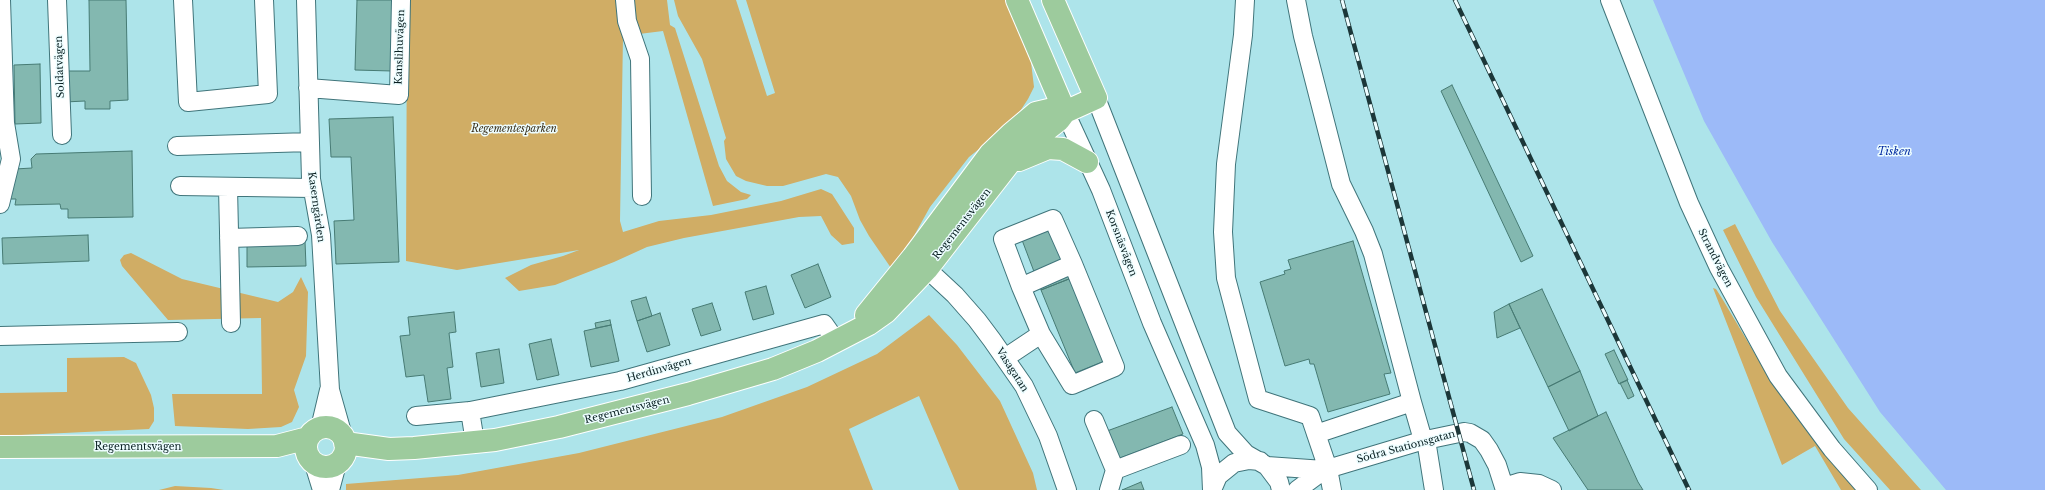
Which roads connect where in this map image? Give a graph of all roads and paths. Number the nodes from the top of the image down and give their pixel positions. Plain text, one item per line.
1 (1, 0) edge
2 (58, 0) edge
3 (183, 0) edge
4 (264, 0) edge
5 (306, 0) edge
6 (401, 0) edge
7 (626, 0) edge
8 (1017, 0) edge
9 (1053, 0) edge
10 (1245, 0) edge
11 (1296, 0) edge
12 (1610, 0) edge
13 (1045, 67) junction
14 (308, 88) junction
15 (1096, 98) junction
16 (1065, 112) junction
17 (1036, 113) junction
18 (62, 135) dead end
19 (310, 142) junction
20 (177, 146) dead end
21 (1087, 162) junction
22 (1011, 163) junction
23 (180, 186) dead end
24 (228, 187) junction
25 (312, 188) junction
26 (642, 196) dead end
27 (0, 204) edge
28 (298, 236) dead end
29 (229, 238) junction
30 (920, 263) junction
31 (1073, 264) junction
32 (1021, 287) junction
33 (231, 323) dead end
34 (178, 332) dead end
35 (1041, 334) junction
36 (0, 336) edge
37 (836, 341) junction
38 (1005, 358) junction
39 (330, 390) junction
40 (1412, 402) junction
41 (470, 411) junction
42 (416, 416) dead end
43 (1094, 420) dead end
44 (314, 433) junction
45 (1316, 434) junction
46 (1424, 440) junction
47 (475, 442) junction
48 (1181, 444) dead end
49 (277, 446) junction
50 (0, 447) edge
51 (342, 451) junction
52 (312, 462) junction
53 (1264, 463) junction
54 (1326, 469) junction
55 (1115, 470) junction
56 (1504, 488) edge
57 (322, 490) edge
58 (330, 490) edge
59 (1067, 490) edge
60 (1108, 490) edge
61 (1212, 490) edge
62 (1281, 490) edge
63 (1297, 490) edge
64 (1332, 490) edge
65 (1434, 490) edge
66 (1552, 490) edge
67 (1868, 490) edge

1 - 27 street
2 - 18 street, Soldatvägen
3 - 4 street
5 - 14 street, Kaserngården
6 - 14 street, Kanslihuvägen
7 - 26 street
8 - 13 main road, Korsnäsvägen
9 - 15 main road
10 - 45 street
11 - 40 street
12 - 67 street, Strandvägen
13 - 16 main road, Korsnäsvägen
13 - 17 main road
14 - 19 street, Kaserngården
15 - 16 main road
15 - 53 street
16 - 17 main road
16 - 21 street, Korsnäsvägen
16 - 22 main road, Regementsvägen
17 - 30 main road, Regementsvägen
19 - 20 street
19 - 25 street, Kaserngården
21 - 22 main road
21 - 61 street, Korsnäsvägen
22 - 30 main road, Regementsvägen
23 - 24 street
24 - 25 street
24 - 29 street
25 - 39 street, Kaserngården
28 - 29 street
29 - 33 street
30 - 37 main road, Regementsvägen
30 - 38 street, Vasagatan
31 - 32 street
31 - 32 street
31 - 35 street
32 - 35 street
34 - 36 street
35 - 38 street
37 - 41 street, Herdinvägen
37 - 47 main road, Regementsvägen
38 - 59 street, Vasagatan
39 - 44 street, Kaserngården
39 - 51 street, Kaserngården
40 - 45 street
40 - 46 street
41 - 42 street, Herdinvägen
41 - 47 street
43 - 55 street
44 - 49 main road, Regementsvägen
44 - 51 main road
44 - 52 main road
45 - 54 street
46 - 54 street, Södra Stationsgatan
46 - 56 street, Södra Stationsgatan
46 - 65 street
47 - 51 main road, Regementsvägen
48 - 55 street
49 - 50 main road, Regementsvägen
49 - 52 main road, Regementsvägen
51 - 52 main road
51 - 58 street
52 - 57 street
53 - 54 street, Södra Stationsgatan
53 - 61 street, Södra Stationsgatan
53 - 62 street
54 - 63 street, Södra Stationsgatan
54 - 64 street
55 - 60 street
56 - 66 street

